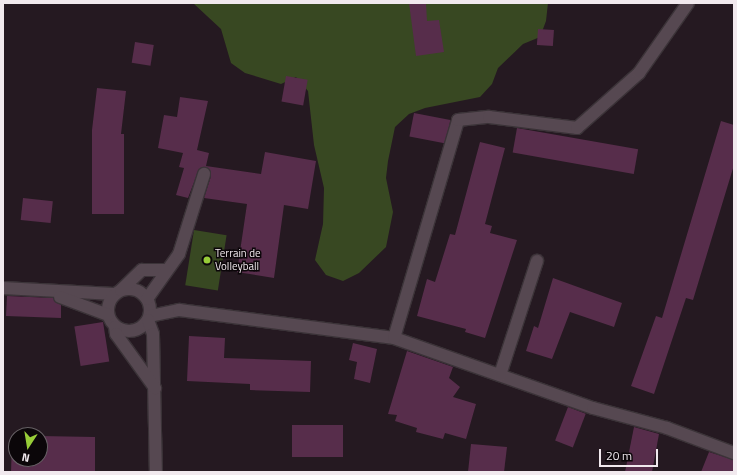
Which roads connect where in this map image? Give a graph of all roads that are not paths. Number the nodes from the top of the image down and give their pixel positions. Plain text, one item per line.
1 (688, 3) edge
2 (204, 174) dead end
3 (537, 261) dead end
4 (164, 270) junction
5 (3, 288) edge
6 (118, 292) junction
7 (52, 294) junction
8 (147, 299) junction
9 (108, 315) junction
10 (149, 318) junction
11 (116, 327) junction
12 (394, 338) junction
13 (500, 375) junction
14 (155, 388) junction
15 (734, 453) edge
16 (156, 472) edge

1 - 12 street
2 - 4 street
3 - 13 street
4 - 6 street
4 - 8 street
5 - 7 street
6 - 7 street
6 - 8 street
6 - 9 street
7 - 9 street
8 - 10 street
9 - 11 street
10 - 11 street
10 - 12 street
10 - 14 street
11 - 14 street
12 - 13 street
13 - 15 street
14 - 16 street

